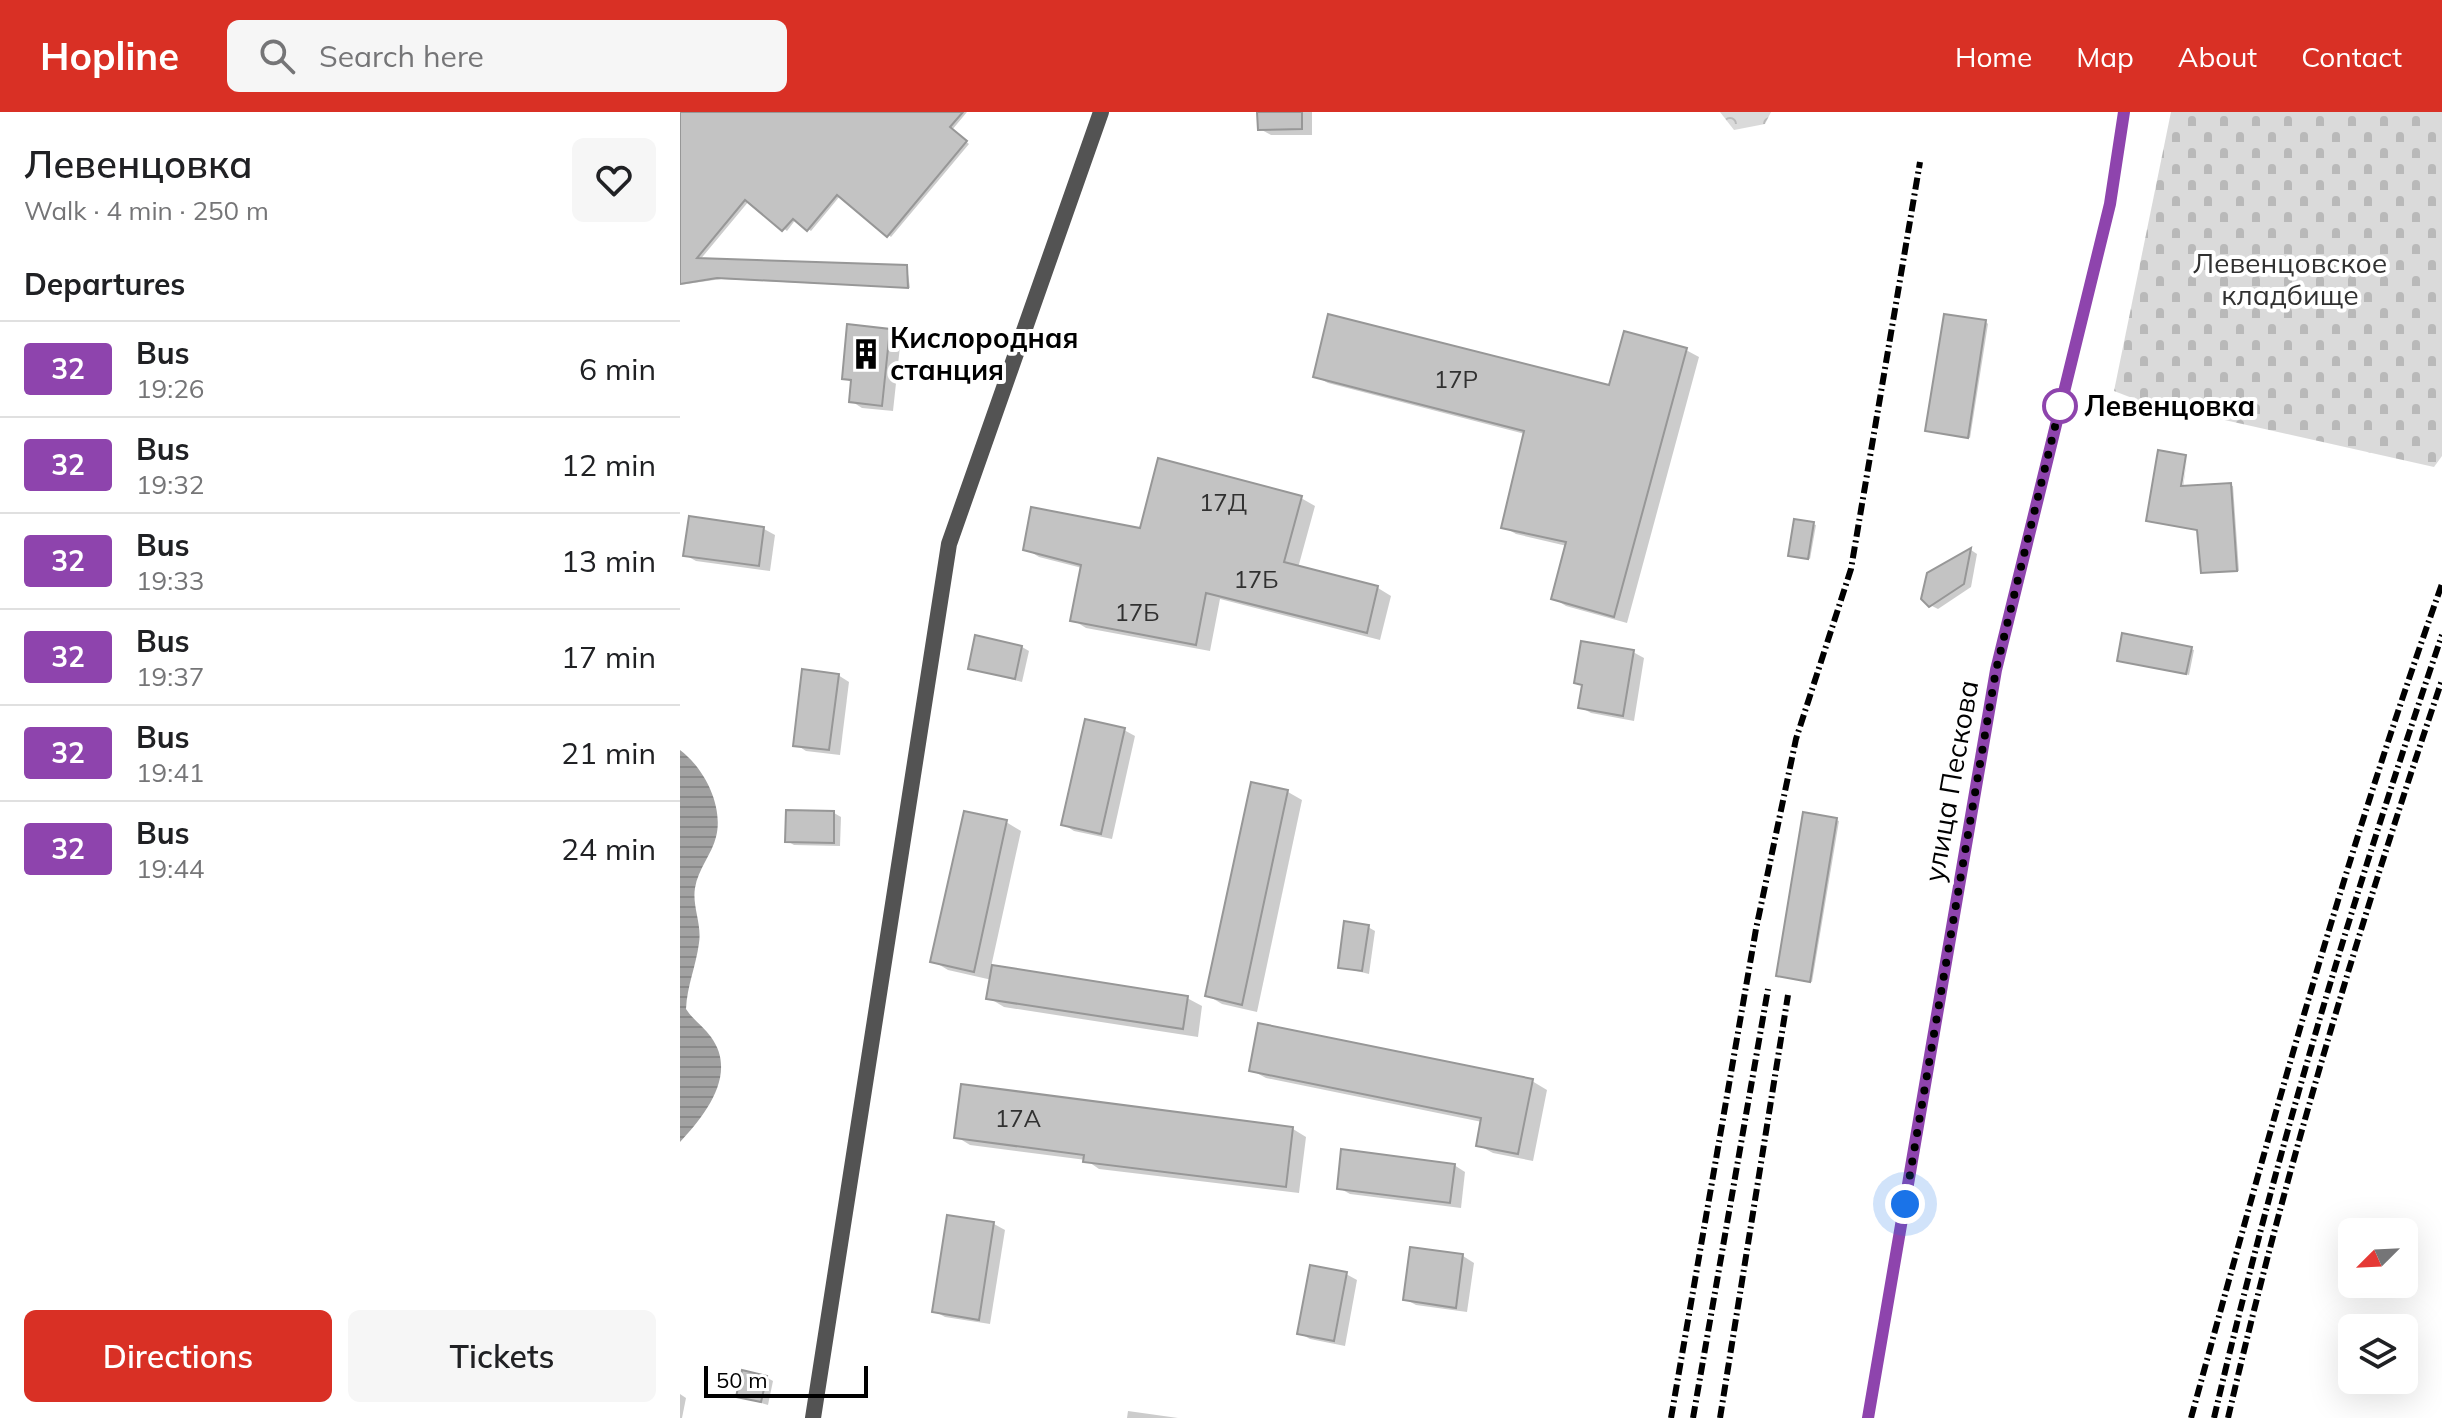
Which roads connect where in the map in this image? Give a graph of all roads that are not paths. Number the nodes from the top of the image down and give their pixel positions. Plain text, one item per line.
1 (1101, 112) edge
2 (2124, 112) edge
3 (813, 1418) edge
4 (1868, 1418) edge

1 - 3 street
2 - 4 street, улица Пескова

